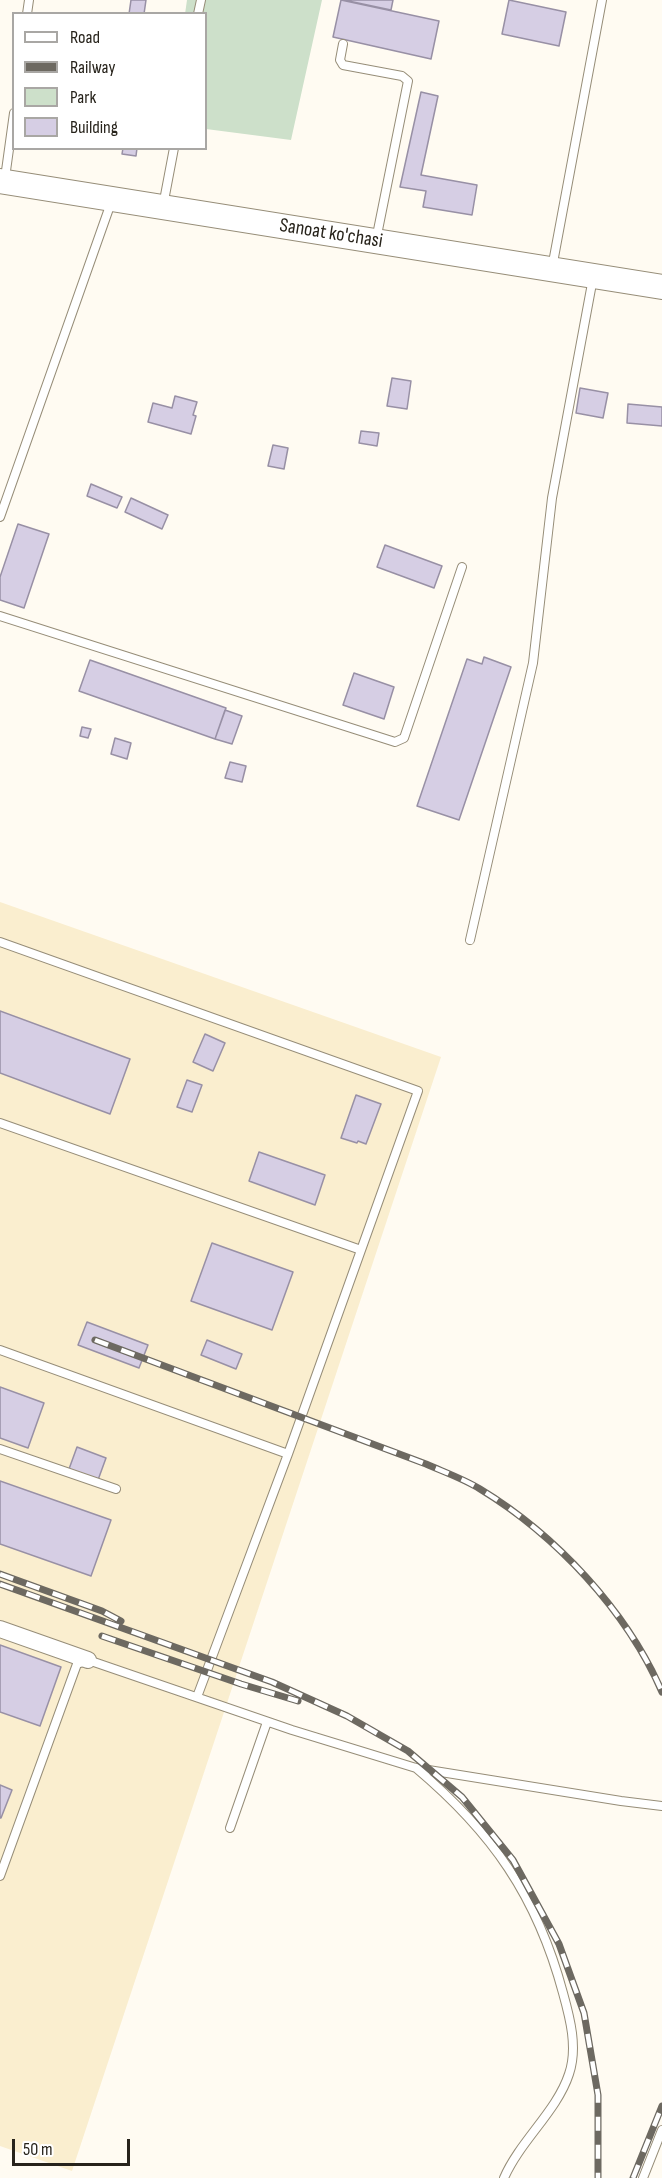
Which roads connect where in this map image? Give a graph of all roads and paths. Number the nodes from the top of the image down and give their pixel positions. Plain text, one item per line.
1 (602, 0) edge
2 (343, 44) dead end
3 (12, 124) edge
4 (174, 150) edge
5 (2, 181) edge
6 (112, 200) junction
7 (163, 207) junction
8 (375, 241) junction
9 (552, 269) junction
10 (593, 276) junction
11 (662, 287) edge
12 (0, 516) edge
13 (462, 567) dead end
14 (0, 616) edge
15 (470, 940) dead end
16 (0, 942) edge
17 (0, 1123) edge
18 (362, 1250) junction
19 (0, 1350) edge
20 (0, 1449) edge
21 (288, 1454) junction
22 (116, 1489) dead end
23 (0, 1629) edge
24 (88, 1660) junction
25 (196, 1697) junction
26 (267, 1722) junction
27 (416, 1768) junction
28 (662, 1806) edge
29 (230, 1828) dead end
30 (0, 1876) edge
31 (662, 2130) edge
32 (504, 2178) edge
33 (643, 2178) edge

1 - 9 lane
2 - 8 lane
3 - 5 lane
4 - 7 lane
5 - 6 main road, Sanoat ko'chasi
6 - 7 main road, Sanoat ko'chasi
6 - 12 lane
7 - 8 main road, Sanoat ko'chasi
8 - 9 main road, Sanoat ko'chasi
9 - 10 main road, Sanoat ko'chasi
10 - 11 main road, Sanoat ko'chasi
10 - 15 lane
13 - 14 lane
16 - 18 lane
17 - 18 lane
18 - 21 lane
19 - 21 lane
20 - 22 lane
21 - 25 lane
23 - 24 street
24 - 25 lane
24 - 30 lane
25 - 26 lane
26 - 27 lane
26 - 29 lane
27 - 28 lane
27 - 32 lane
31 - 33 lane

